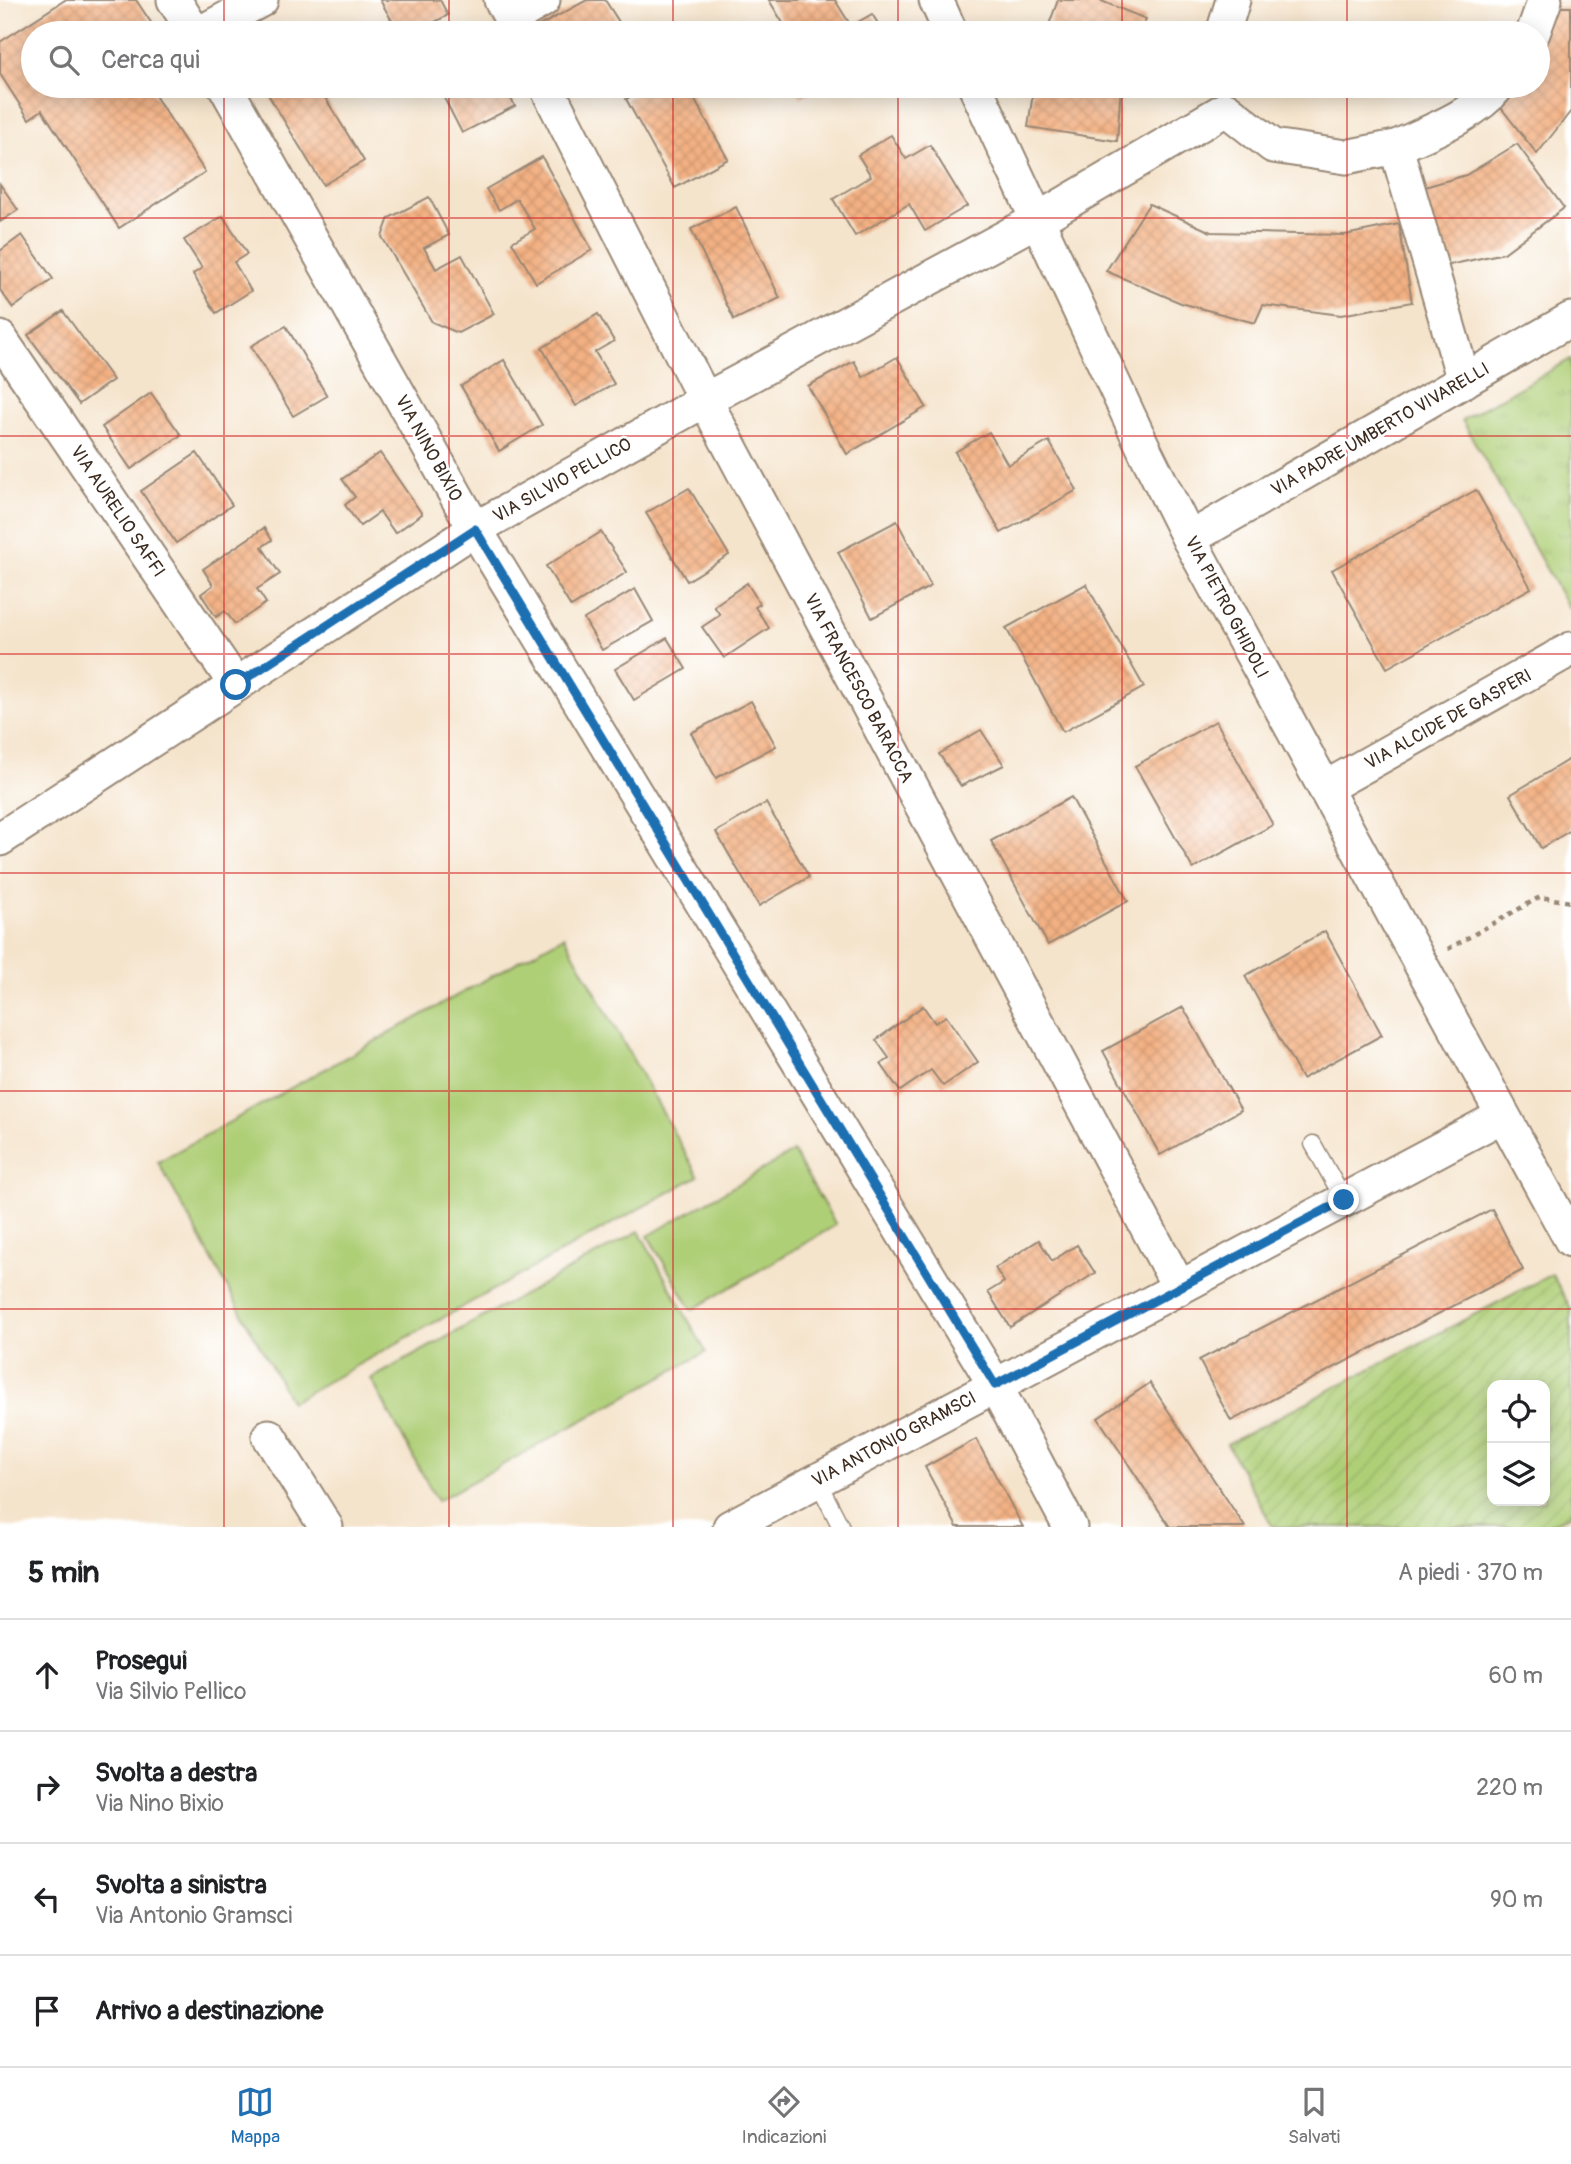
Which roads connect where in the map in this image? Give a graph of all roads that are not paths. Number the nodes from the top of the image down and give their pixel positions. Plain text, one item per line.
1 (174, 0) edge
2 (261, 0) edge
3 (543, 0) edge
4 (936, 0) edge
5 (1233, 0) edge
6 (1545, 0) edge
7 (511, 17) edge
8 (189, 21) edge
9 (220, 21) edge
10 (946, 21) edge
11 (1227, 21) edge
12 (1537, 21) edge
13 (232, 98) edge
14 (552, 98) edge
15 (981, 98) edge
16 (1222, 98) edge
17 (1225, 98) edge
18 (1487, 98) edge
19 (1396, 147) junction
20 (1037, 220) junction
21 (1571, 319) edge
22 (0, 338) edge
23 (1464, 381) junction
24 (705, 400) junction
25 (475, 529) junction
26 (1189, 538) junction
27 (1571, 649) edge
28 (236, 685) junction
29 (1325, 788) junction
30 (0, 839) edge
31 (1502, 1116) junction
32 (1313, 1144) dead end
33 (1344, 1200) junction
34 (1571, 1240) edge
35 (1179, 1287) junction
36 (995, 1385) junction
37 (269, 1436) dead end
38 (817, 1480) junction
39 (326, 1527) edge
40 (730, 1527) edge
41 (841, 1527) edge
42 (1070, 1527) edge

1 - 8 street
2 - 9 street
3 - 7 street
4 - 10 street
5 - 11 street
6 - 12 street
13 - 25 street, VIA NINO BIXIO
14 - 24 street, VIA FRANCESCO BARACCA
15 - 20 street, VIA PIETRO GHIDOLI
16 - 20 street, VIA SILVIO PELLICO
17 - 19 street
18 - 19 street
19 - 23 street
20 - 24 street, VIA SILVIO PELLICO
20 - 26 street, VIA PIETRO GHIDOLI
21 - 23 street, VIA PADRE UMBERTO VIVARELLI
22 - 28 street, VIA AURELIO SAFFI
23 - 26 street, VIA PADRE UMBERTO VIVARELLI
24 - 25 street, VIA SILVIO PELLICO
24 - 35 street, VIA FRANCESCO BARACCA
25 - 28 street, VIA SILVIO PELLICO
25 - 36 street, VIA NINO BIXIO
26 - 29 street, VIA PIETRO GHIDOLI
27 - 29 street, VIA ALCIDE DE GASPERI
28 - 30 street, VIA SILVIO PELLICO
29 - 31 street, VIA PIETRO GHIDOLI
31 - 33 street, VIA ANTONIO GRAMSCI
31 - 34 street, VIA PIETRO GHIDOLI
32 - 33 lane
33 - 35 street, VIA ANTONIO GRAMSCI
35 - 36 street, VIA ANTONIO GRAMSCI
36 - 38 street, VIA ANTONIO GRAMSCI
36 - 42 street, VIA NINO BIXIO
37 - 39 street
38 - 40 street, VIA ANTONIO GRAMSCI
38 - 41 lane

